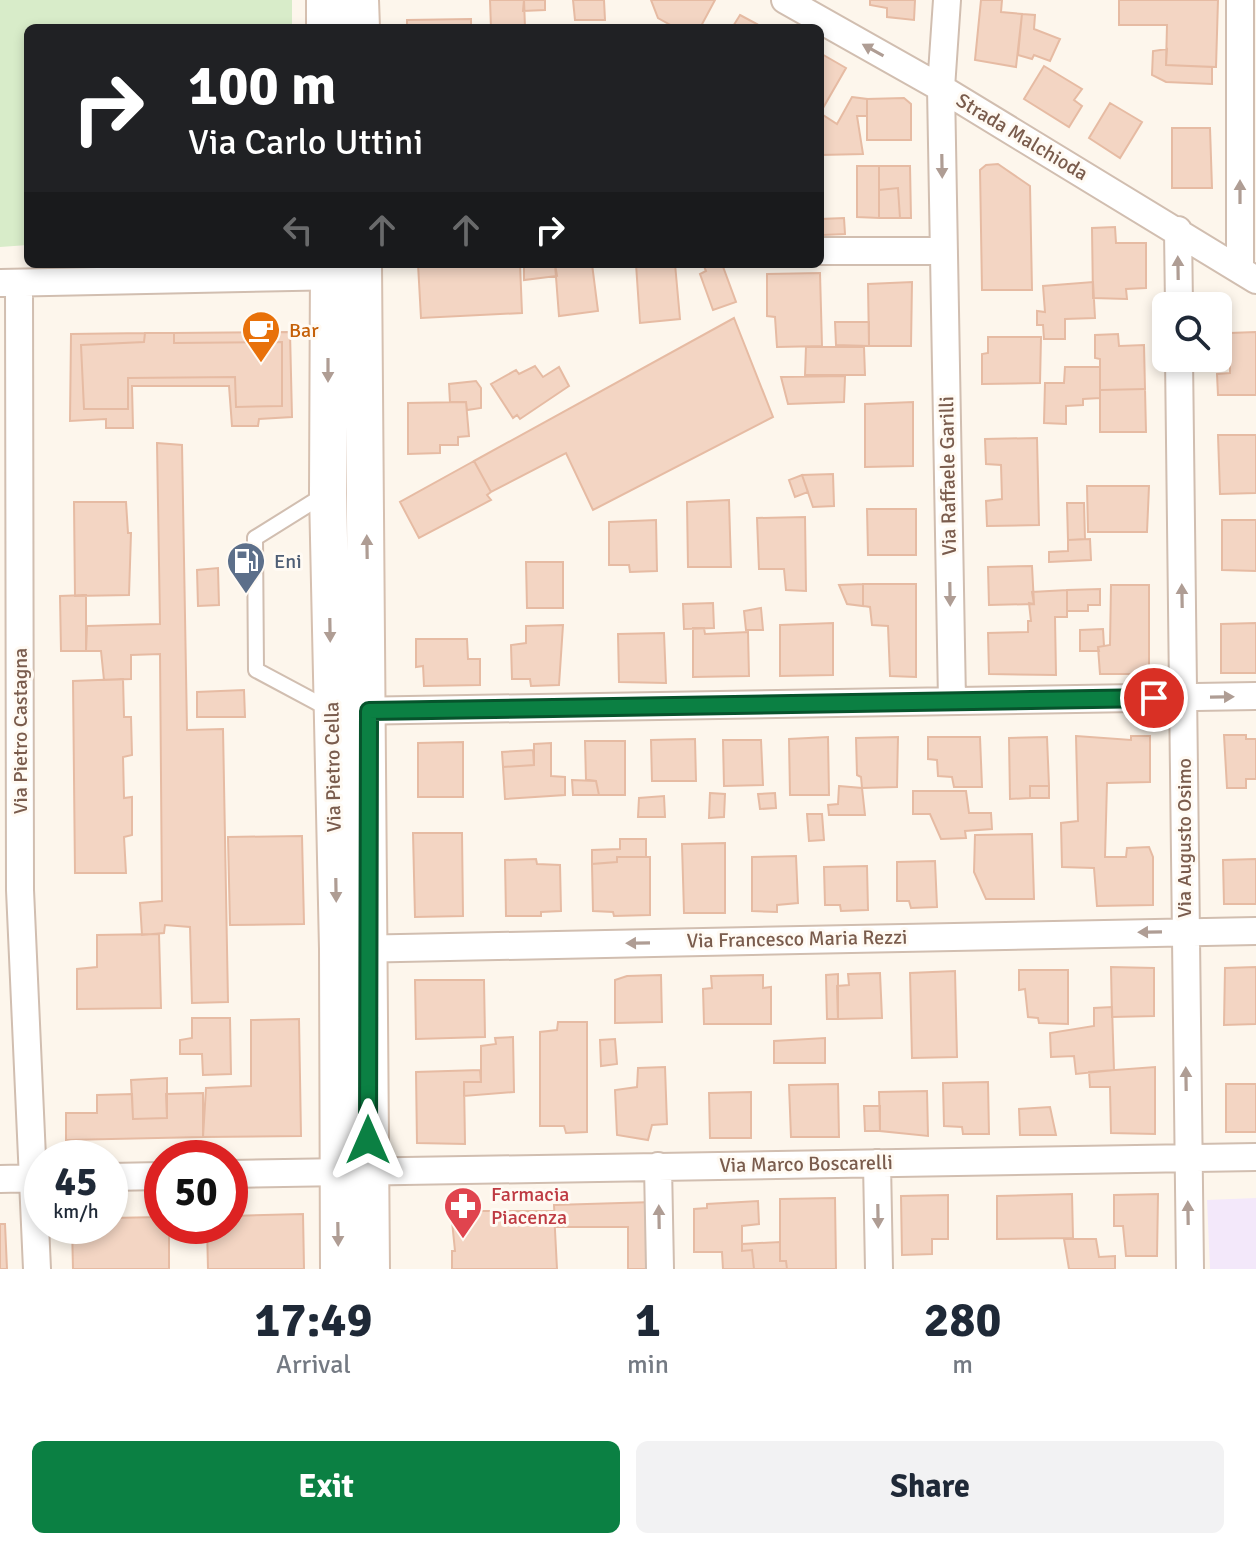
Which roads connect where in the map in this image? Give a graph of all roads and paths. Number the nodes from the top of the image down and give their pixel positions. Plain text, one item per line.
1 (325, 0) edge
2 (360, 0) edge
3 (785, 0) edge
4 (947, 0) edge
5 (1240, 0) edge
6 (325, 24) edge
7 (361, 24) edge
8 (941, 88) junction
9 (1178, 230) junction
10 (824, 251) edge
11 (944, 251) junction
12 (346, 270) edge
13 (1248, 275) edge
14 (10, 283) edge
15 (1179, 292) edge
16 (1179, 372) edge
17 (328, 493) junction
18 (1256, 696) edge
19 (1183, 697) junction
20 (952, 701) junction
21 (332, 711) junction
22 (369, 711) junction
23 (10, 890) edge
24 (1185, 931) junction
25 (1256, 931) edge
26 (354, 949) junction
27 (34, 1140) edge
28 (1187, 1157) junction
29 (1256, 1157) edge
30 (877, 1163) junction
31 (658, 1166) junction
32 (354, 1172) junction
33 (248, 1174) edge
34 (24, 1178) edge
35 (0, 1179) edge
36 (37, 1244) edge
37 (37, 1269) edge
38 (339, 1269) edge
39 (371, 1269) edge
40 (660, 1269) edge
41 (879, 1269) edge
42 (1190, 1269) edge

1 - 6 main road
2 - 7 main road
8 -> 3 street, Strada Malchioda
4 - 8 street, Via Raffaele Garilli
13 -> 5 street
8 - 9 street, Strada Malchioda
8 -> 11 street, Via Raffaele Garilli
9 - 13 street, Strada Malchioda
15 -> 9 street
10 - 11 street
11 -> 20 street, Via Raffaele Garilli
12 - 14 street
12 -> 17 main road, Via Pietro Cella
22 -> 12 main road, Via Pietro Cella
14 - 23 street, Via Pietro Castagna
19 -> 16 street, Via Augusto Osimo
17 -> 21 main road, Via Pietro Cella
17 - 21 lane
19 -> 18 street
19 - 20 street
19 - 24 street, Via Augusto Osimo
20 - 22 street
21 - 22 street
21 -> 26 main road, Via Pietro Cella
22 - 26 main road, Via Pietro Cella
23 - 27 street, Via Pietro Castagna
24 - 25 street, Via Francesco Maria Rezzi
24 -> 26 street, Via Francesco Maria Rezzi
28 -> 24 street, Via Augusto Osimo
26 - 32 main road, Via Pietro Cella
28 - 29 street, Via Marco Boscarelli
28 - 30 street, Via Marco Boscarelli
42 -> 28 street, Via Augusto Osimo
30 - 31 street, Via Marco Boscarelli
30 -> 41 street
31 - 32 street, Via Marco Boscarelli
40 -> 31 street
32 - 33 street, Via Marco Boscarelli
32 -> 38 main road, Via Pietro Cella
32 - 39 main road, Via Pietro Cella
34 - 35 street
36 - 37 street, Via Pietro Castagna

